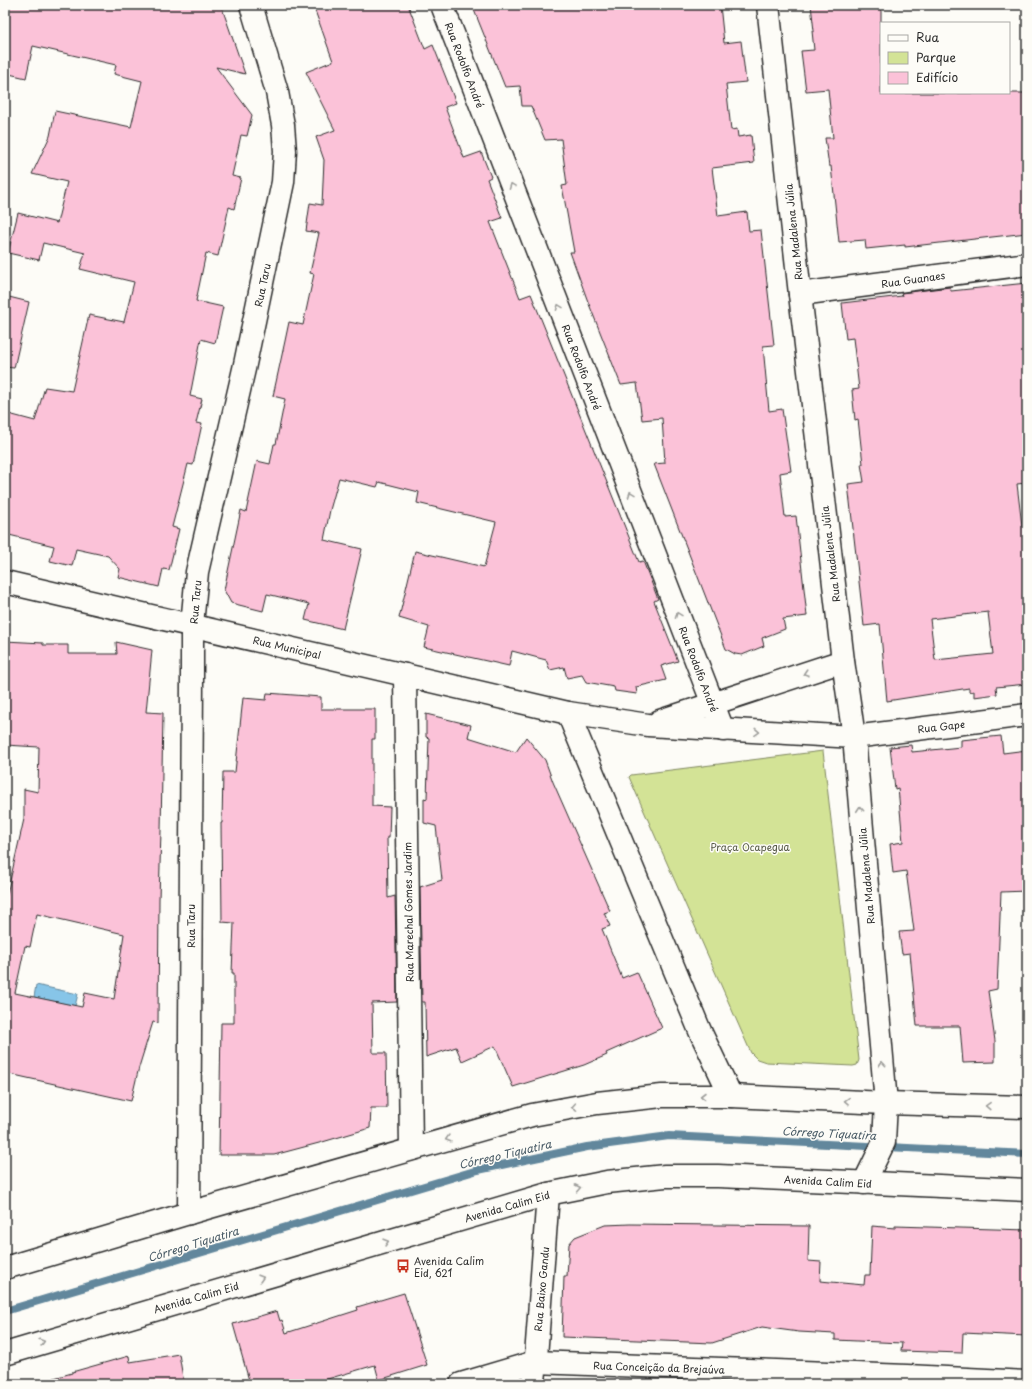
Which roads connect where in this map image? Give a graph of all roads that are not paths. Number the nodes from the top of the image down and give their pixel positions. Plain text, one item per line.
1 (251, 5) edge
2 (442, 5) edge
3 (768, 5) edge
4 (1027, 264) edge
5 (800, 294) junction
6 (5, 582) edge
7 (192, 625) junction
8 (843, 661) junction
9 (405, 675) junction
10 (713, 704) junction
11 (568, 713) junction
12 (1027, 715) edge
13 (648, 725) junction
14 (723, 730) junction
15 (854, 737) junction
16 (731, 1096) junction
17 (1027, 1107) edge
18 (886, 1112) junction
19 (411, 1149) junction
20 (864, 1183) junction
21 (1027, 1190) edge
22 (548, 1194) junction
23 (189, 1213) junction
24 (5, 1268) edge
25 (5, 1354) edge
26 (535, 1362) junction
27 (907, 1380) edge
28 (1027, 1382) edge
29 (461, 1384) edge
30 (534, 1384) edge

1 - 7 street, Rua Taru
10 -> 2 street, Rua Rodolfo André
3 - 5 street, Rua Madalena Júlia
4 - 5 street, Rua Guanaes
5 - 8 street, Rua Madalena Júlia
6 - 7 street, Rua Municipal
7 - 9 street, Rua Municipal
7 - 23 street, Rua Taru
8 -> 10 street
8 - 15 street, Rua Madalena Júlia
9 - 11 street, Rua Municipal
9 - 19 street, Rua Marechal Gomes Jardim
10 - 13 street
10 - 14 street, Rua Rodolfo André
11 - 13 street
11 - 16 street
12 - 15 street, Rua Gape
13 - 14 street
14 -> 15 street
18 -> 15 street, Rua Madalena Júlia
18 -> 16 street
16 -> 19 street
17 -> 18 street
18 - 20 street, Rua Madalena Júlia
19 - 23 street
20 - 21 street, Avenida Calim Eid
22 -> 20 street, Avenida Calim Eid
25 -> 22 street, Avenida Calim Eid
22 - 26 street, Rua Baixo Gandu
23 - 24 street
26 - 27 street, Rua Conceição da Brejaúva
26 - 29 street, Rua Conceição da Brejaúva
26 - 30 street, Rua Baixo Gandu
27 - 28 street, Rua Conceição da Brejaúva

